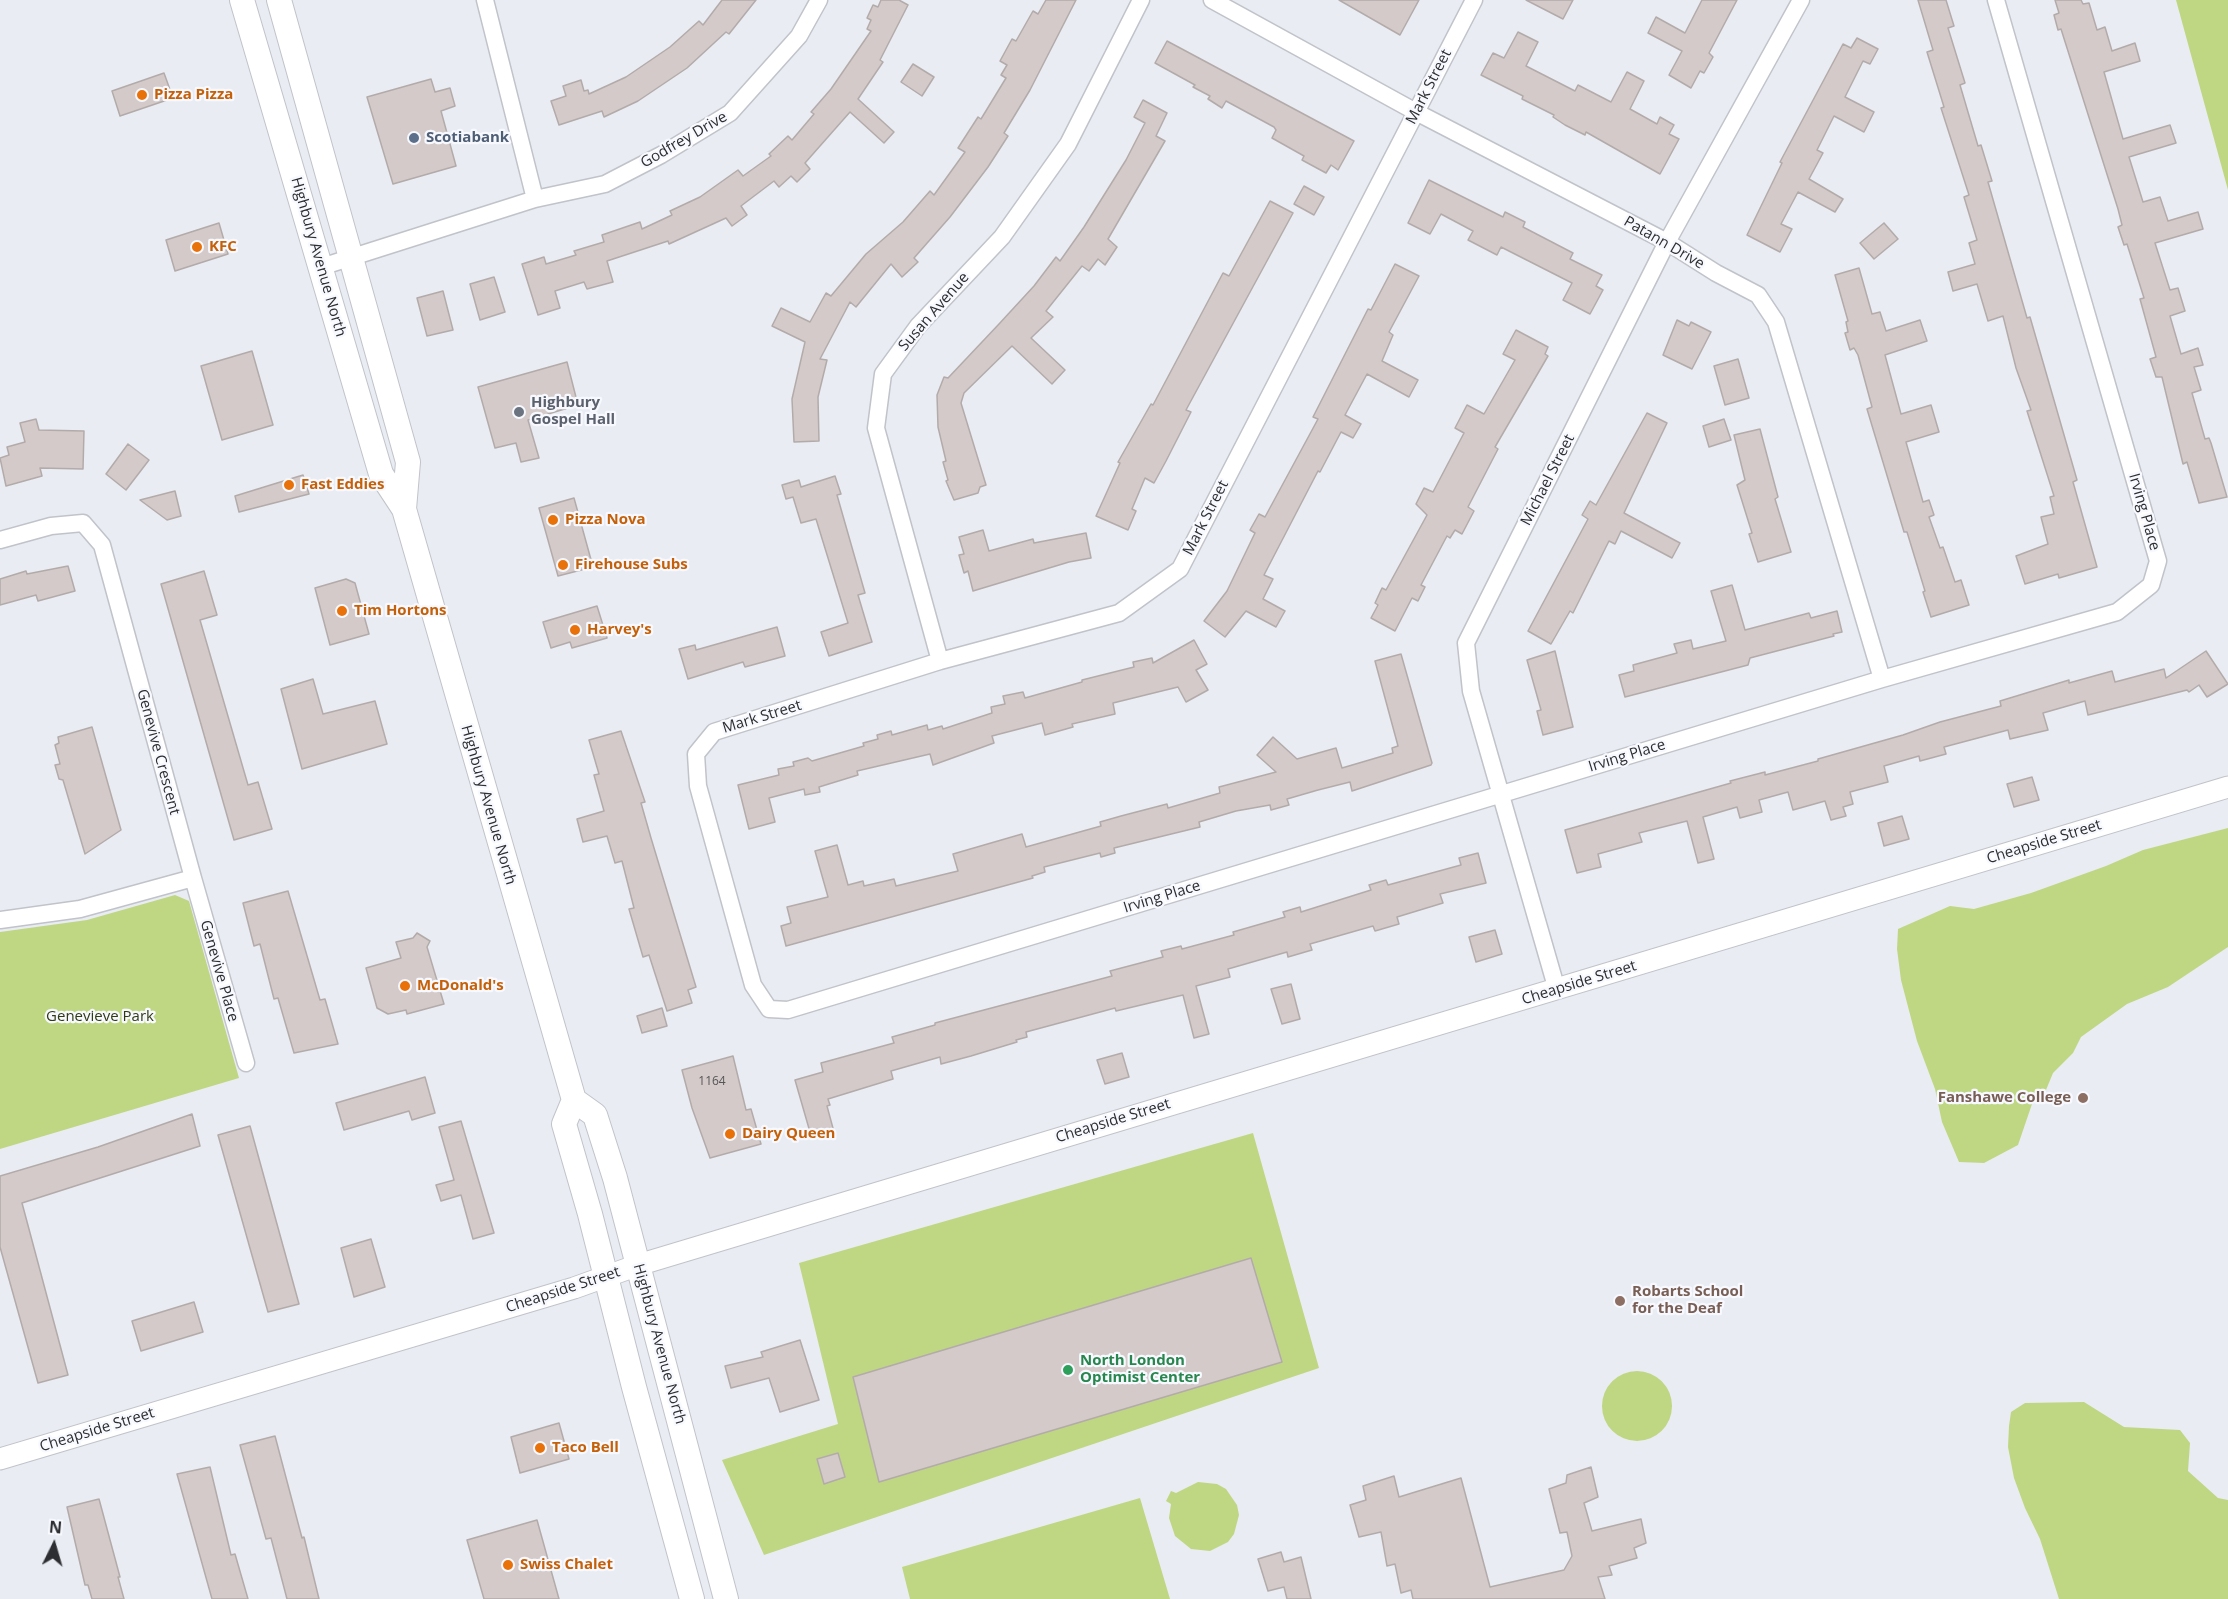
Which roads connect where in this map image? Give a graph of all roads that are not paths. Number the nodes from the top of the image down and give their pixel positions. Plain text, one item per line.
1 (242, 0) edge
2 (279, 0) edge
3 (485, 0) edge
4 (819, 0) edge
5 (1141, 0) edge
6 (1212, 0) edge
7 (1474, 0) edge
8 (1801, 0) edge
9 (1996, 0) edge
10 (1416, 112) junction
11 (535, 199) junction
12 (1667, 242) junction
13 (350, 259) junction
14 (321, 267) junction
15 (404, 509) junction
16 (0, 540) edge
17 (940, 661) junction
18 (1882, 679) junction
19 (696, 754) joint
20 (2228, 788) edge
21 (1501, 795) junction
22 (193, 878) junction
23 (0, 920) edge
24 (1557, 990) junction
25 (246, 1063) dead end
26 (574, 1100) junction
27 (638, 1265) junction
28 (605, 1276) junction
29 (0, 1459) edge
30 (692, 1599) edge
31 (726, 1599) edge

1 - 14 main road, Highbury Avenue North
2 - 13 main road, Highbury Avenue North
3 - 11 street
4 - 11 street, Godfrey Drive
5 - 17 street, Susan Avenue
6 - 10 street, Patann Drive
7 - 10 street, Mark Street
8 - 12 street, Michael Street
9 - 18 street, Irving Place
10 - 12 street, Patann Drive
10 - 17 street, Mark Street
11 - 13 street, Godfrey Drive
12 - 18 street, Patann Drive
12 - 21 street, Michael Street
13 - 14 street, Godfrey Drive
13 - 15 main road, Highbury Avenue North
14 - 15 main road, Highbury Avenue North
15 - 26 main road, Highbury Avenue North
16 - 22 street, Genevive Crescent
17 - 19 street, Mark Street
18 - 21 street, Irving Place
19 - 21 street, Irving Place
20 - 24 street, Cheapside Street
21 - 24 street, Michael Street
22 - 23 street
22 - 25 street, Genevive Place
24 - 27 street, Cheapside Street
26 - 27 main road, Highbury Avenue North
26 - 28 main road
27 - 28 street, Cheapside Street
27 - 31 main road, Highbury Avenue North
28 - 29 street, Cheapside Street
28 - 30 main road

